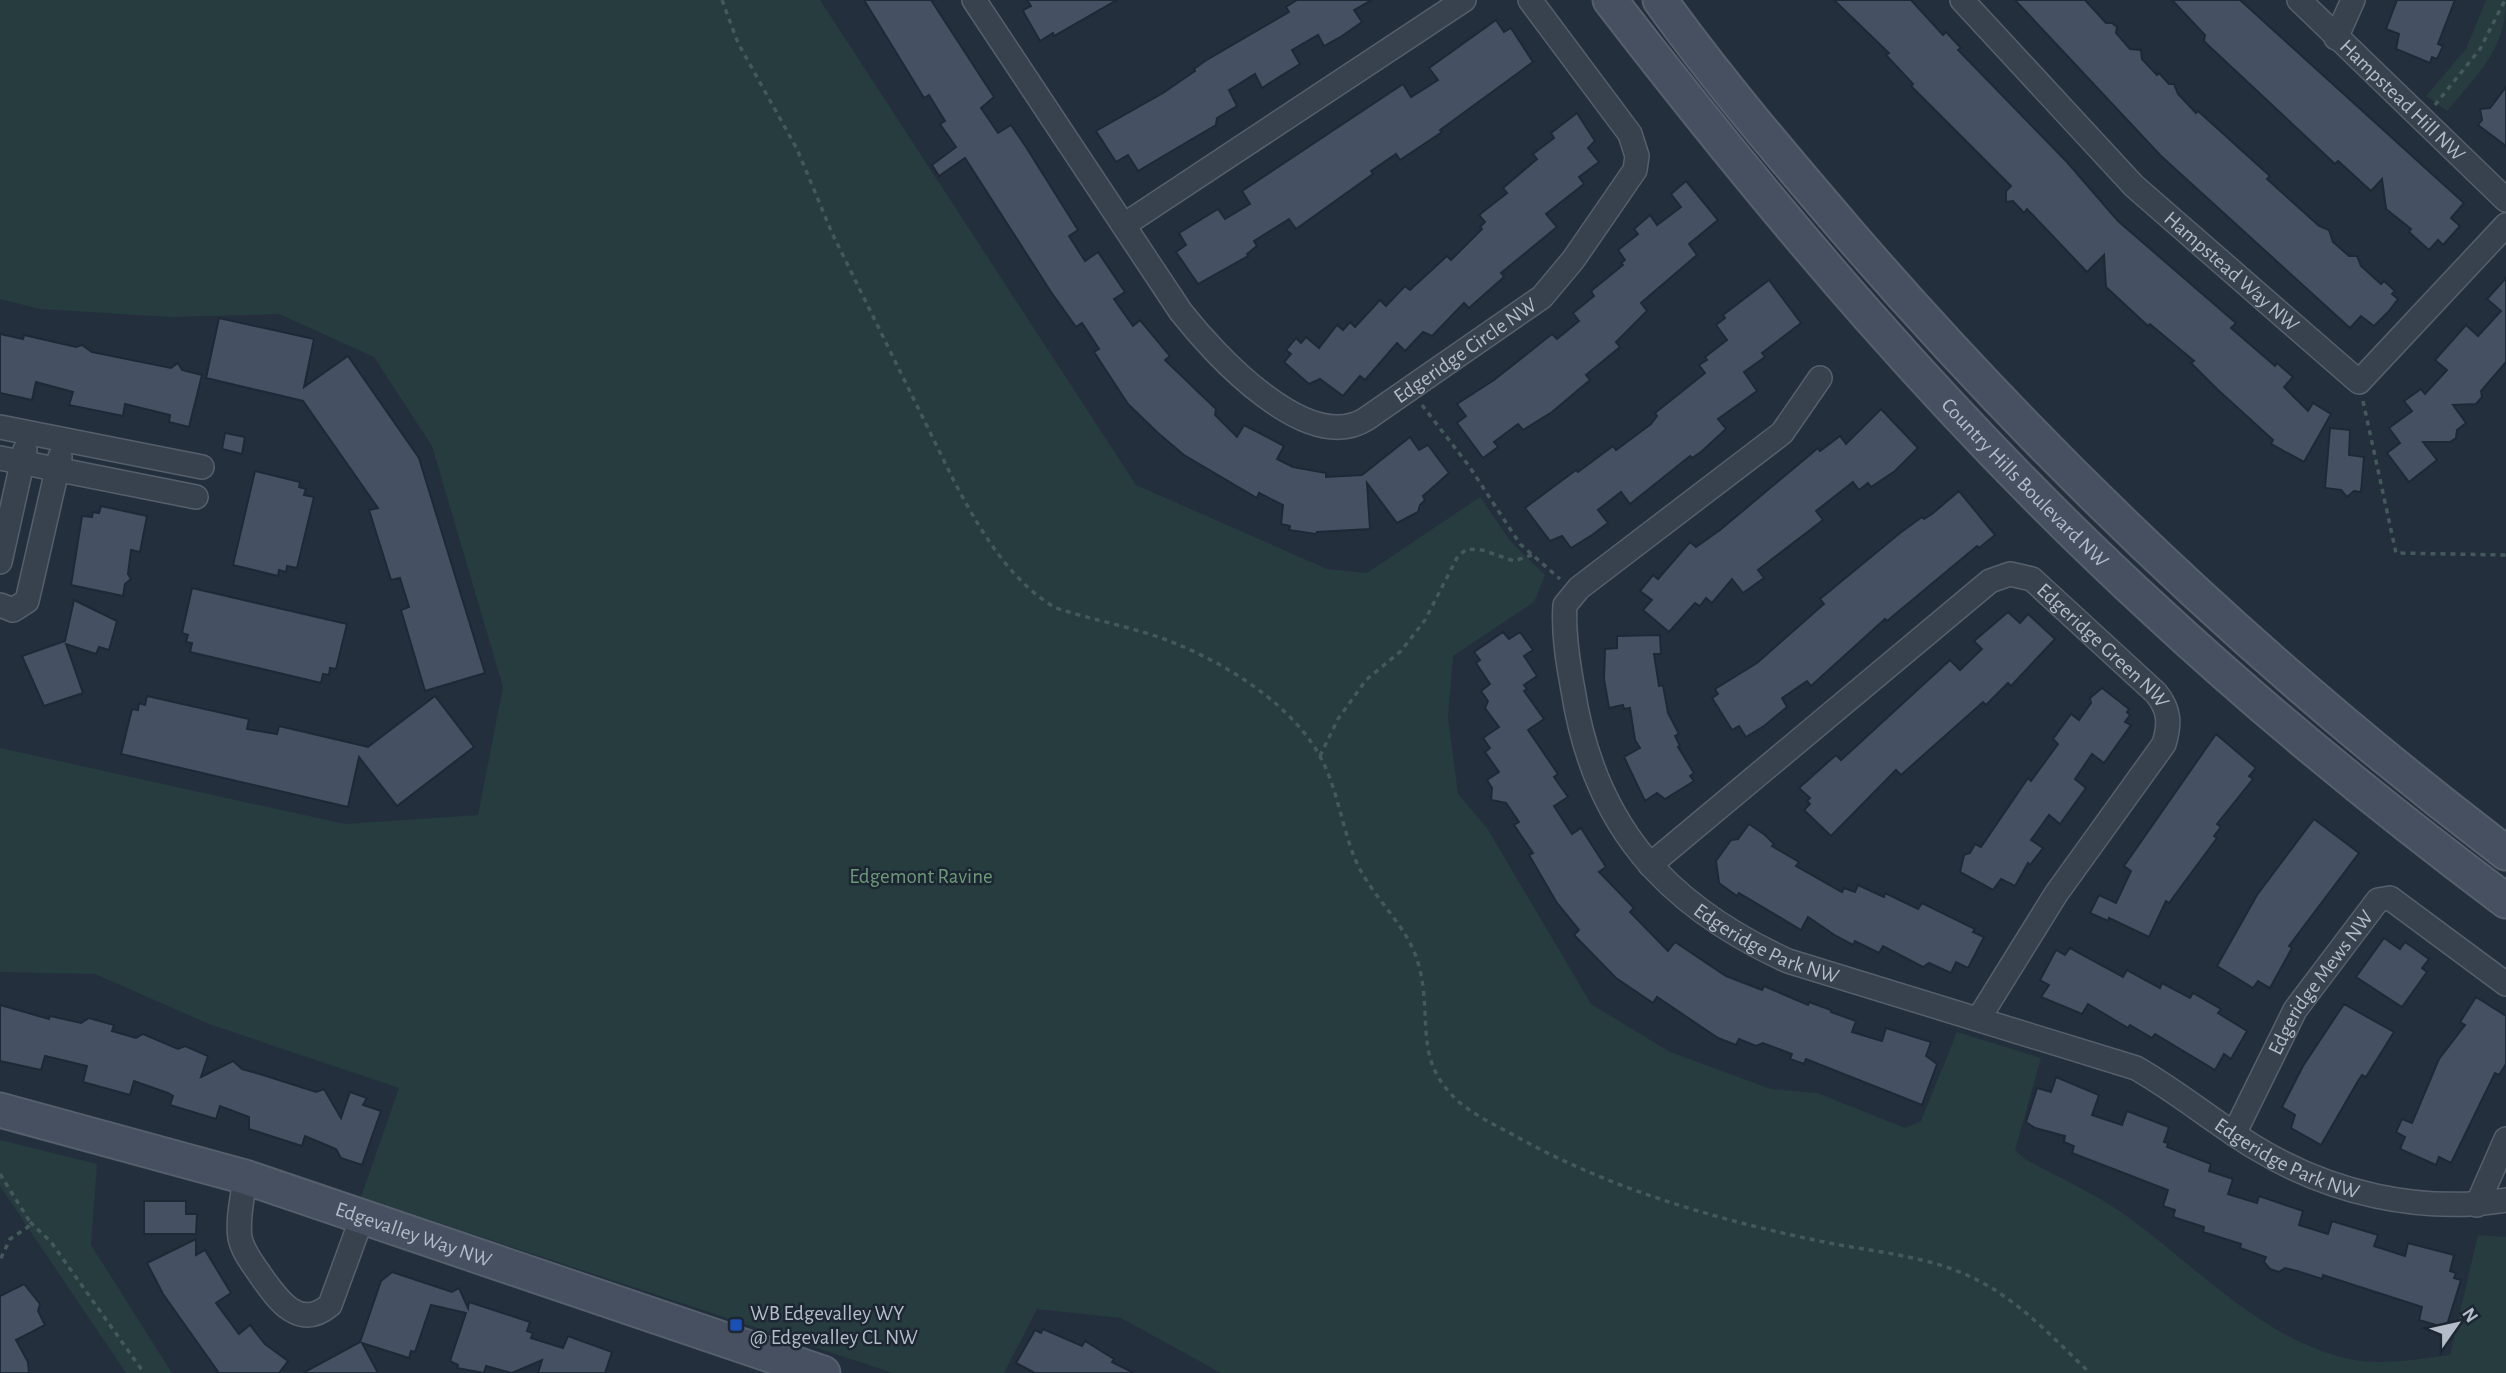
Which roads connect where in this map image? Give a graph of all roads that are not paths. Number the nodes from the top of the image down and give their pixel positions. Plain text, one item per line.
1 (974, 0) edge
2 (1464, 0) edge
3 (1530, 0) edge
4 (1610, 0) edge
5 (1660, 0) edge
6 (1962, 0) edge
7 (2299, 0) edge
8 (2353, 0) edge
9 (2336, 38) junction
10 (2506, 200) edge
11 (1124, 225) junction
12 (2506, 225) edge
13 (1820, 378) dead end
14 (0, 427) edge
15 (29, 433) junction
16 (63, 440) junction
17 (0, 458) edge
18 (23, 463) junction
19 (202, 467) dead end
20 (58, 470) junction
21 (196, 497) dead end
22 (0, 562) edge
23 (0, 605) edge
24 (2506, 853) edge
25 (1650, 865) junction
26 (2506, 901) edge
27 (2506, 984) edge
28 (1979, 1018) junction
29 (0, 1110) edge
30 (2234, 1134) junction
31 (2506, 1139) edge
32 (244, 1177) junction
33 (2506, 1200) edge
34 (2477, 1205) junction
35 (2506, 1214) edge
36 (363, 1215) junction
37 (823, 1373) edge

1 - 11 street, Edgeridge Circle NW
2 - 11 street
3 - 11 street, Edgeridge Circle NW
4 - 26 main road, Country Hills Boulevard NW
5 - 24 main road, Country Hills Boulevard NW
6 - 12 street, Hampstead Way NW
7 - 9 street, Hampstead Hill NW
8 - 9 street
9 - 10 street, Hampstead Hill NW
13 - 25 street, Edgeridge Park NW
14 - 15 street
15 - 16 street
15 - 18 street
16 - 19 street
16 - 20 street
17 - 18 street
18 - 20 street
18 - 22 street
20 - 21 street
20 - 23 street
25 - 28 street, Edgeridge Park NW
25 - 28 street, Edgeridge Green NW
27 - 30 street, Edgeridge Mews NW
28 - 30 street, Edgeridge Park NW
29 - 32 main road, Edgevalley Way NW
30 - 34 street, Edgeridge Park NW
31 - 34 street
32 - 36 main road, Edgevalley Way NW
32 - 36 street
33 - 34 street, Edgeridge Park NW
34 - 35 street, Edgeridge Park NW
36 - 37 main road, Edgevalley Way NW

